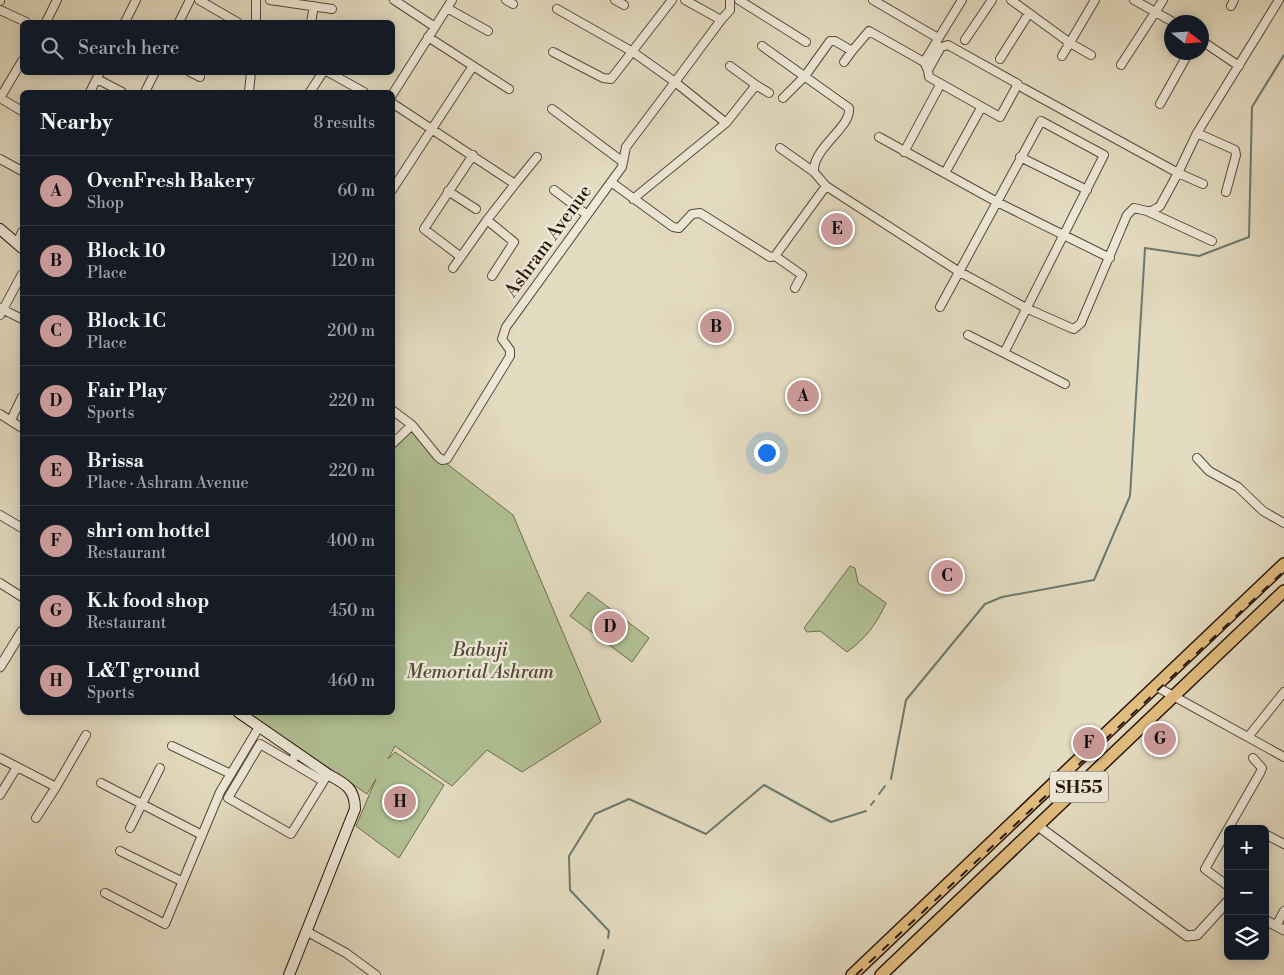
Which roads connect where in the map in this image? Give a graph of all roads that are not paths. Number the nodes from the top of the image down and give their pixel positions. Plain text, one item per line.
1 (57, 0) edge
2 (136, 0) edge
3 (190, 0) edge
4 (199, 0) edge
5 (256, 0) edge
6 (270, 0) edge
7 (394, 0) edge
8 (452, 0) edge
9 (615, 0) edge
10 (672, 0) edge
11 (685, 0) edge
12 (730, 0) edge
13 (740, 0) edge
14 (874, 0) edge
15 (962, 0) edge
16 (992, 0) edge
17 (1011, 0) edge
18 (1095, 0) edge
19 (1134, 0) edge
20 (1163, 0) edge
21 (1279, 0) edge
22 (287, 1) edge
23 (1022, 3) edge
24 (324, 4) edge
25 (624, 5) dead end
26 (314, 6) junction
27 (447, 8) junction
28 (332, 9) dead end
29 (557, 9) dead end
30 (0, 10) edge
31 (1156, 11) junction
32 (1029, 13) junction
33 (1164, 16) edge
34 (22, 20) edge
35 (47, 20) edge
36 (126, 20) edge
37 (180, 20) edge
38 (226, 20) edge
39 (256, 20) edge
40 (311, 20) edge
41 (721, 20) junction
42 (435, 27) junction
43 (488, 31) dead end
44 (428, 37) junction
45 (938, 38) junction
46 (965, 40) dead end
47 (806, 42) dead end
48 (1070, 43) junction
49 (762, 46) dead end
50 (1209, 46) edge
51 (852, 51) junction
52 (553, 52) dead end
53 (633, 52) junction
54 (1091, 55) dead end
55 (1062, 56) dead end
56 (1000, 59) dead end
57 (1185, 60) edge
58 (844, 62) dead end
59 (20, 64) edge
60 (1121, 65) dead end
61 (473, 66) junction
62 (730, 66) dead end
63 (926, 66) junction
64 (1239, 66) junction
65 (153, 75) edge
66 (196, 75) edge
67 (251, 75) edge
68 (321, 75) edge
69 (333, 75) edge
70 (99, 76) edge
71 (805, 76) junction
72 (200, 77) dead end
73 (675, 82) junction
74 (756, 85) junction
75 (940, 85) junction
76 (1023, 88) dead end
77 (509, 89) dead end
78 (91, 90) edge
79 (119, 90) edge
80 (146, 90) edge
81 (249, 90) edge
82 (311, 90) edge
83 (357, 90) edge
84 (395, 90) edge
85 (769, 92) dead end
86 (0, 98) edge
87 (782, 98) dead end
88 (1160, 104) dead end
89 (395, 105) edge
90 (981, 108) junction
91 (552, 109) dead end
92 (20, 110) edge
93 (726, 123) junction
94 (432, 128) junction
95 (1197, 132) junction
96 (879, 137) dead end
97 (780, 148) dead end
98 (904, 152) junction
99 (473, 155) junction
100 (537, 157) dead end
101 (1020, 157) junction
102 (0, 159) edge
103 (623, 162) junction
104 (20, 170) edge
105 (814, 172) junction
106 (1178, 173) junction
107 (945, 174) junction
108 (611, 182) junction
109 (515, 184) junction
110 (1203, 184) dead end
111 (395, 185) edge
112 (826, 186) junction
113 (554, 190) dead end
114 (1087, 190) junction
115 (448, 192) junction
116 (1226, 192) dead end
117 (633, 199) junction
118 (997, 202) junction
119 (476, 209) dead end
120 (1147, 211) junction
121 (586, 214) junction
122 (486, 220) junction
123 (0, 230) edge
124 (1062, 234) junction
125 (1212, 241) dead end
126 (20, 245) edge
127 (775, 256) junction
128 (461, 257) junction
129 (1110, 258) junction
130 (453, 268) dead end
131 (958, 271) junction
132 (492, 276) dead end
133 (20, 278) edge
134 (795, 288) dead end
135 (940, 307) dead end
136 (1026, 308) junction
137 (1, 311) edge
138 (20, 318) edge
139 (968, 335) dead end
140 (1004, 353) junction
141 (1065, 384) dead end
142 (20, 401) edge
143 (395, 412) edge
144 (0, 414) edge
145 (11, 420) junction
146 (412, 425) junction
147 (20, 427) edge
148 (395, 441) edge
149 (1197, 458) dead end
150 (0, 515) edge
151 (1284, 523) edge
152 (20, 527) edge
153 (1284, 564) edge
154 (0, 583) edge
155 (20, 596) edge
156 (1282, 597) edge
157 (20, 634) edge
158 (0, 667) edge
159 (1157, 687) junction
160 (1284, 692) edge
161 (1173, 698) junction
162 (242, 715) edge
163 (259, 727) junction
164 (86, 735) dead end
165 (1248, 737) junction
166 (172, 746) dead end
167 (1284, 757) edge
168 (0, 758) edge
169 (294, 758) junction
170 (1253, 758) dead end
171 (17, 767) junction
172 (160, 768) dead end
173 (231, 774) junction
174 (326, 778) junction
175 (101, 783) dead end
176 (56, 787) junction
177 (0, 795) edge
178 (143, 804) junction
179 (36, 818) dead end
180 (1038, 826) junction
181 (130, 828) dead end
182 (202, 835) junction
183 (1269, 836) edge
184 (1284, 844) edge
185 (120, 851) dead end
186 (181, 881) junction
187 (1224, 883) edge
188 (105, 893) dead end
189 (1224, 903) edge
190 (1284, 911) edge
191 (1280, 928) edge
192 (306, 931) junction
193 (289, 975) edge
194 (376, 975) edge
195 (852, 975) edge
196 (880, 975) edge

1 - 35 street
2 - 36 street
3 - 37 street
4 - 38 street
5 - 39 street
6 - 22 street
7 - 42 street
8 - 27 street
9 - 25 street
10 - 53 street
11 - 41 street
12 - 41 street
13 - 47 street
14 - 45 street
15 - 45 street
16 - 46 street
17 - 23 street
18 - 48 street
19 - 31 street
20 - 31 street
21 - 64 street
22 - 26 street
23 - 32 street
24 - 26 street
24 - 28 street
26 - 40 street
27 - 42 street
27 - 43 street
29 - 53 street
30 - 34 street
31 - 33 street
31 - 60 street
32 - 48 street
32 - 56 street
41 - 73 street
42 - 44 street
44 - 61 street
44 - 84 street
45 - 63 street
48 - 54 street
48 - 55 street
49 - 71 street
50 - 64 street
51 - 58 street
51 - 63 street
51 - 71 street
52 - 53 street
53 - 73 street
57 - 88 street
59 - 86 street
61 - 77 street
61 - 94 street
62 - 74 street
63 - 75 street
63 - 90 street
64 - 95 street
65 - 80 street
66 - 72 street
67 - 81 street
68 - 82 street
69 - 83 street
70 - 78 street
70 - 79 street
71 - 87 street
71 - 105 street
73 - 93 street
73 - 103 street
74 - 85 street
74 - 93 street
75 - 90 street
75 - 98 street
76 - 106 street
86 - 92 street
89 - 94 street
90 - 107 street
91 - 103 street
93 - 117 street
94 - 99 street
94 - 111 street
95 - 106 street
95 - 116 street
96 - 98 street
97 - 105 street
98 - 107 street
99 - 109 street
99 - 115 street
100 - 109 street
101 - 114 street
101 - 114 street
101 - 118 street
102 - 104 street
103 - 108 street
105 - 112 street
106 - 110 street
106 - 120 street
107 - 118 street
108 - 117 street, Ashram Avenue
108 - 121 street, Ashram Avenue
109 - 122 street
112 - 127 street
112 - 131 street
113 - 121 street
114 - 124 street
115 - 119 street
115 - 128 street
117 - 127 street, Ashram Avenue
118 - 124 street
118 - 131 street
120 - 125 street
120 - 129 street
121 - 146 street, Ashram Avenue
122 - 128 street
122 - 132 street
123 - 126 main road
124 - 129 street
124 - 136 street
127 - 134 street, Ashram Avenue
128 - 130 street
129 - 136 street
131 - 135 street
131 - 136 street
133 - 137 street
136 - 140 street
137 - 138 street
139 - 140 street
140 - 141 street
142 - 145 street
143 - 146 street
144 - 145 street
145 - 147 street
146 - 148 street
149 - 151 street
150 - 152 street
153 - 159 main road, SH55
154 - 155 street
156 - 161 main road, SH55
157 - 158 street
159 - 161 street
159 - 195 main road, SH55
160 - 165 street
161 - 165 street
161 - 180 main road, SH55
162 - 163 main road
163 - 169 main road
163 - 173 street
164 - 176 street
165 - 167 street
166 - 173 street
168 - 171 street
169 - 174 main road
169 - 174 street
170 - 187 street
171 - 176 street
171 - 177 street
172 - 178 street
173 - 182 street
174 - 192 main road
175 - 178 street
176 - 179 street
178 - 181 street
178 - 182 street
180 - 189 street
180 - 196 main road, SH55
182 - 186 street
183 - 184 street
185 - 186 street
186 - 188 street
190 - 191 street
192 - 193 main road
192 - 194 street

